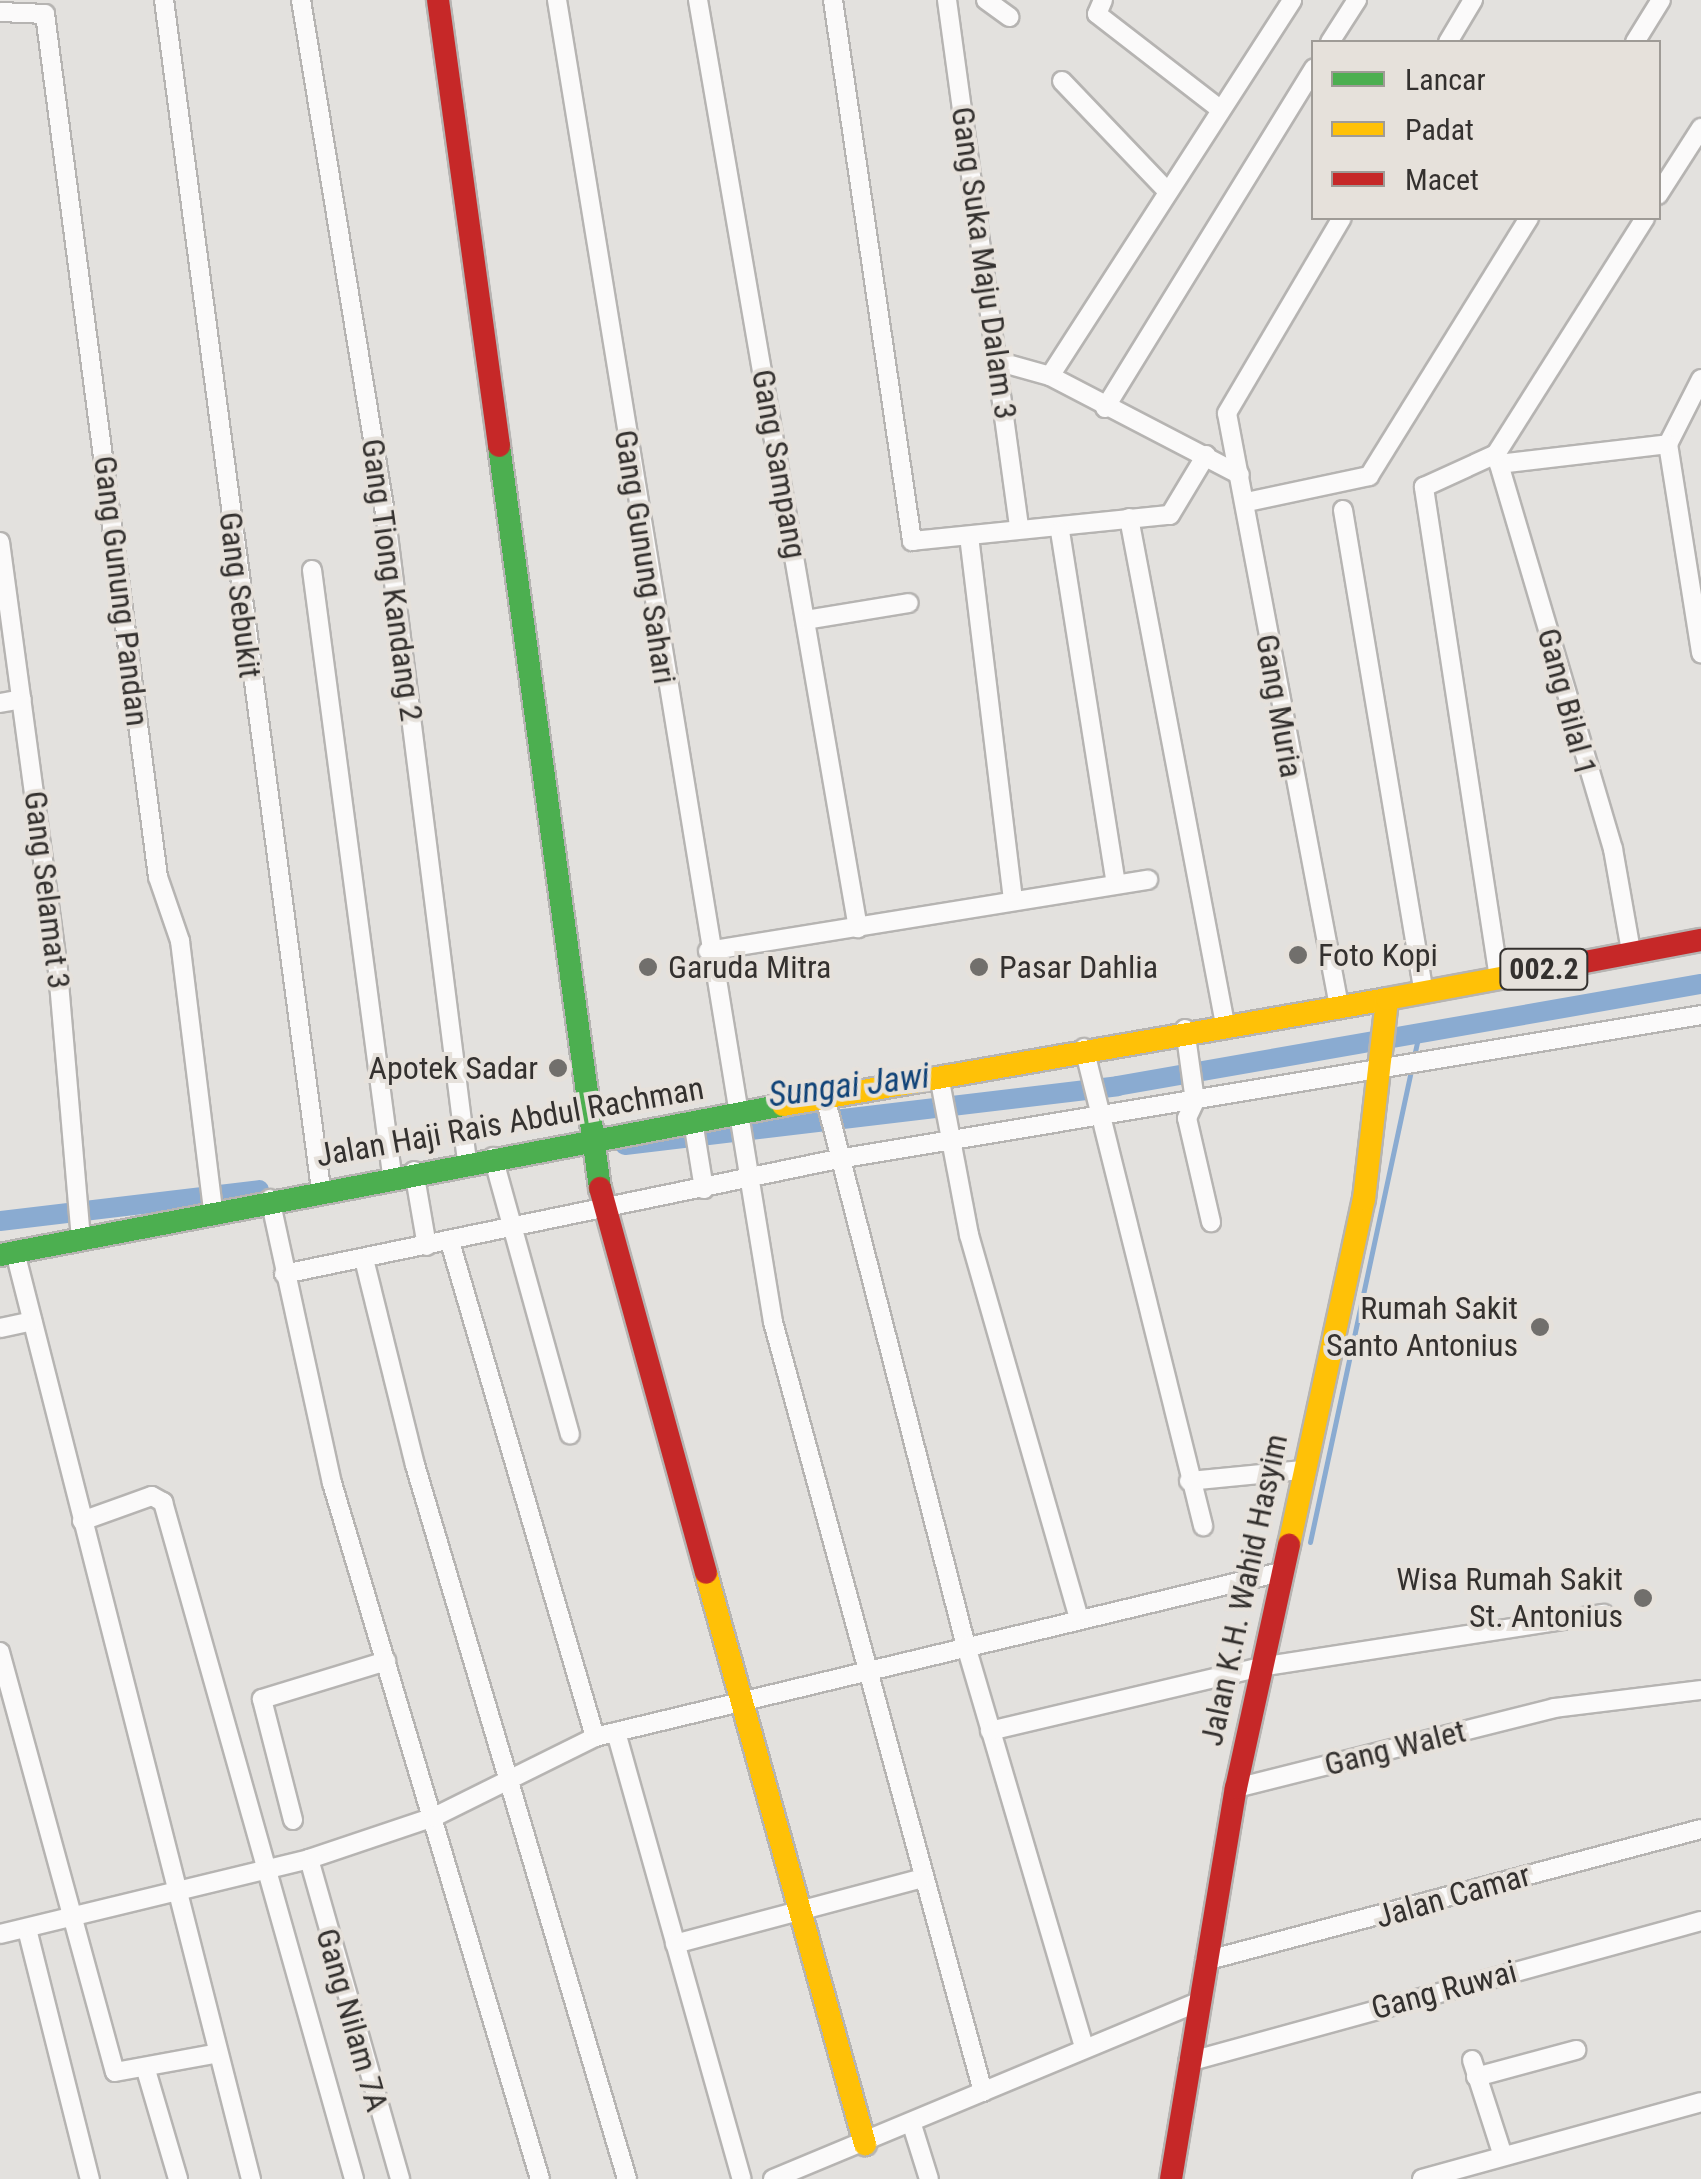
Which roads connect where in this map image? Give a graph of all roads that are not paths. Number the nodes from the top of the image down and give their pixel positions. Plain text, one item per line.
1 (164, 0) edge
2 (301, 0) edge
3 (438, 0) edge
4 (557, 0) edge
5 (698, 0) edge
6 (833, 0) edge
7 (947, 0) edge
8 (986, 0) edge
9 (1103, 0) edge
10 (1292, 0) edge
11 (1357, 0) edge
12 (1473, 0) edge
13 (1661, 0) edge
14 (0, 12) edge
15 (1009, 17) dead end
16 (1331, 40) edge
17 (1449, 40) edge
18 (1637, 40) edge
19 (1311, 73) edge
20 (1062, 81) dead end
21 (1220, 109) junction
22 (1701, 128) edge
23 (1167, 191) junction
24 (1661, 191) edge
25 (1341, 220) edge
26 (1528, 220) edge
27 (1644, 220) edge
28 (1000, 362) junction
29 (1050, 376) junction
30 (1698, 391) edge
31 (1105, 408) junction
32 (1668, 444) junction
33 (1206, 455) junction
34 (1498, 460) junction
35 (1240, 475) junction
36 (1247, 502) junction
37 (1343, 510) dead end
38 (1129, 518) junction
39 (1019, 526) junction
40 (1060, 531) junction
41 (969, 536) junction
42 (0, 542) edge
43 (312, 570) dead end
44 (909, 603) dead end
45 (806, 620) junction
46 (1701, 653) edge
47 (22, 700) junction
48 (0, 702) edge
49 (1148, 880) dead end
50 (1116, 884) junction
51 (1013, 900) junction
52 (858, 928) junction
53 (1701, 940) edge
54 (708, 951) junction
55 (1631, 951) junction
56 (1499, 978) junction
57 (1424, 992) junction
58 (1339, 1006) junction
59 (1388, 1008) junction
60 (1701, 1015) edge
61 (1225, 1024) junction
62 (1186, 1029) junction
63 (1086, 1058) junction
64 (1399, 1063) junction
65 (941, 1084) junction
66 (1195, 1096) junction
67 (826, 1106) junction
68 (1098, 1112) junction
69 (733, 1122) junction
70 (695, 1133) junction
71 (949, 1135) junction
72 (593, 1148) junction
73 (837, 1156) junction
74 (493, 1157) junction
75 (467, 1161) junction
76 (744, 1176) junction
77 (407, 1177) junction
78 (703, 1184) junction
79 (322, 1189) junction
80 (603, 1204) junction
81 (272, 1207) junction
82 (213, 1211) junction
83 (1211, 1222) dead end
84 (511, 1224) junction
85 (80, 1240) junction
86 (426, 1240) junction
87 (450, 1242) junction
88 (11, 1258) edge
89 (364, 1259) junction
90 (283, 1268) junction
91 (30, 1314) junction
92 (0, 1328) edge
93 (570, 1434) dead end
94 (1300, 1470) junction
95 (1190, 1481) junction
96 (82, 1521) junction
97 (1203, 1526) dead end
98 (1280, 1572) junction
99 (1604, 1614) dead end
100 (1078, 1616) junction
101 (966, 1646) junction
102 (0, 1652) edge
103 (386, 1661) junction
104 (1260, 1667) junction
105 (865, 1669) junction
106 (1701, 1690) edge
107 (741, 1700) junction
108 (616, 1732) junction
109 (990, 1732) junction
110 (595, 1737) junction
111 (508, 1777) junction
112 (1236, 1788) junction
113 (434, 1817) junction
114 (294, 1820) dead end
115 (1701, 1829) edge
116 (309, 1859) junction
117 (267, 1872) junction
118 (920, 1879) junction
119 (181, 1896) junction
120 (797, 1911) junction
121 (79, 1919) junction
122 (1701, 1921) edge
123 (27, 1929) junction
124 (0, 1934) edge
125 (674, 1944) junction
126 (1205, 1961) junction
127 (1195, 2003) junction
128 (1084, 2047) junction
129 (1576, 2050) dead end
130 (214, 2054) junction
131 (1188, 2062) junction
132 (146, 2070) junction
133 (983, 2092) junction
134 (1701, 2102) edge
135 (913, 2128) junction
136 (865, 2144) junction
137 (1503, 2156) junction
138 (810, 2172) edge
139 (90, 2179) edge
140 (178, 2179) edge
141 (251, 2179) edge
142 (354, 2179) edge
143 (400, 2179) edge
144 (540, 2179) edge
145 (627, 2179) edge
146 (742, 2179) edge
147 (773, 2179) edge
148 (929, 2179) edge
149 (1172, 2179) edge
150 (1422, 2179) edge

1 - 79 street, Gang Sebukit
2 - 75 street, Gang Tiong Kandang 2
3 - 72 street
4 - 54 street, Gang Gunung Sahari
5 - 45 street, Gang Sampang
6 - 41 street
7 - 28 street, Gang Suka Maju Dalam 3
8 - 15 street
9 - 21 street
10 - 21 street
11 - 16 street
12 - 17 street
13 - 18 street
14 - 82 street, Gang Gunung Pandan
19 - 31 street
20 - 23 street
21 - 23 street
22 - 24 street
23 - 29 street
25 - 35 street, Gang Muria
26 - 36 street
27 - 34 street
28 - 29 street
28 - 39 street, Gang Suka Maju Dalam 3
29 - 31 street
30 - 32 street
31 - 33 street
32 - 34 street
32 - 46 street
33 - 35 street
33 - 38 street
34 - 55 street, Gang Bilal 1
34 - 56 street
35 - 36 street, Gang Muria
36 - 58 street, Gang Muria
37 - 57 street
38 - 40 street
38 - 61 street
39 - 40 street
39 - 41 street
40 - 50 street
41 - 51 street
42 - 47 street, Gang Selamat 3
43 - 77 street
44 - 45 street
45 - 52 street, Gang Sampang
47 - 48 street
47 - 85 street, Gang Selamat 3
49 - 50 street
50 - 51 street
51 - 52 street
52 - 54 street
53 - 55 street, 002.2
54 - 69 street, Gang Gunung Sahari
55 - 56 street, 002.2
56 - 57 street, 002.2
57 - 59 street, 002.2
58 - 59 street, Jalan Haji Rais Abdul Rachman / 002.2
58 - 61 street, Jalan Haji Rais Abdul Rachman / 002.2
59 - 64 street, Jalan K.H. Wahid Hasyim
60 - 64 street
61 - 62 street, Jalan Haji Rais Abdul Rachman / 002.2
62 - 63 street, Jalan Haji Rais Abdul Rachman / 002.2
62 - 66 street
63 - 65 street, Jalan Haji Rais Abdul Rachman / 002.2
63 - 68 street
64 - 66 street
64 - 94 street, Jalan K.H. Wahid Hasyim
65 - 67 street, Jalan Haji Rais Abdul Rachman / 002.2
65 - 71 street
66 - 68 street
66 - 83 street
67 - 69 street, Jalan Haji Rais Abdul Rachman / 002.2
67 - 73 street
68 - 71 street
68 - 95 street
69 - 70 street, Jalan Haji Rais Abdul Rachman / 002.2
69 - 76 street, Gang Gunung Sahari
70 - 72 street, Jalan Haji Rais Abdul Rachman / 002.2
70 - 78 street
71 - 73 street
71 - 100 street
72 - 74 street, Jalan Haji Rais Abdul Rachman / 002.2
72 - 80 street
73 - 76 street
73 - 101 street
74 - 75 street, Jalan Haji Rais Abdul Rachman / 002.2
74 - 84 street
75 - 77 street, Jalan Haji Rais Abdul Rachman / 002.2
76 - 78 street
76 - 105 street, Gang Gunung Sahari
77 - 79 street, Jalan Haji Rais Abdul Rachman / 002.2
77 - 86 street
78 - 80 street
79 - 81 street, Jalan Haji Rais Abdul Rachman / 002.2
80 - 84 street
80 - 107 street
81 - 82 street, Jalan Haji Rais Abdul Rachman / 002.2
81 - 90 street
82 - 85 street, Jalan Haji Rais Abdul Rachman / 002.2
84 - 87 street
84 - 93 street
85 - 88 street, Jalan Haji Rais Abdul Rachman / 002.2
86 - 87 street
86 - 89 street
87 - 110 street
88 - 91 street
89 - 90 street
89 - 111 street
90 - 103 street
91 - 92 street
91 - 96 street
94 - 95 street
94 - 98 street, Jalan K.H. Wahid Hasyim
95 - 97 street
96 - 117 street
96 - 119 street
98 - 100 street
98 - 104 street, Jalan K.H. Wahid Hasyim
99 - 104 street
100 - 101 street
101 - 105 street
101 - 109 street
102 - 121 street
103 - 113 street
103 - 114 street
104 - 109 street
104 - 112 street, Jalan K.H. Wahid Hasyim
105 - 107 street
105 - 118 street, Gang Gunung Sahari
106 - 112 street, Gang Walet
107 - 108 street
107 - 120 street
108 - 110 street
108 - 125 street
109 - 128 street
110 - 111 street
111 - 113 street
111 - 145 street
112 - 126 street, Jalan K.H. Wahid Hasyim
113 - 116 street
113 - 144 street
115 - 126 street, Jalan Camar
116 - 117 street
116 - 143 street, Gang Nilam 7A
117 - 119 street
117 - 142 street
118 - 120 street
118 - 133 street, Gang Gunung Sahari
119 - 121 street
119 - 130 street
120 - 125 street
120 - 136 street
121 - 123 street
121 - 132 street
122 - 131 street, Gang Ruwai
123 - 124 street
123 - 139 street
125 - 146 street
126 - 127 street, Jalan K.H. Wahid Hasyim
127 - 128 street
127 - 131 street, Jalan K.H. Wahid Hasyim
128 - 133 street
129 - 137 street
130 - 132 street
130 - 141 street
131 - 149 street, Jalan K.H. Wahid Hasyim
132 - 140 street
133 - 135 street
134 - 137 street
135 - 136 street
135 - 148 street
136 - 138 street
137 - 150 street
138 - 147 street

